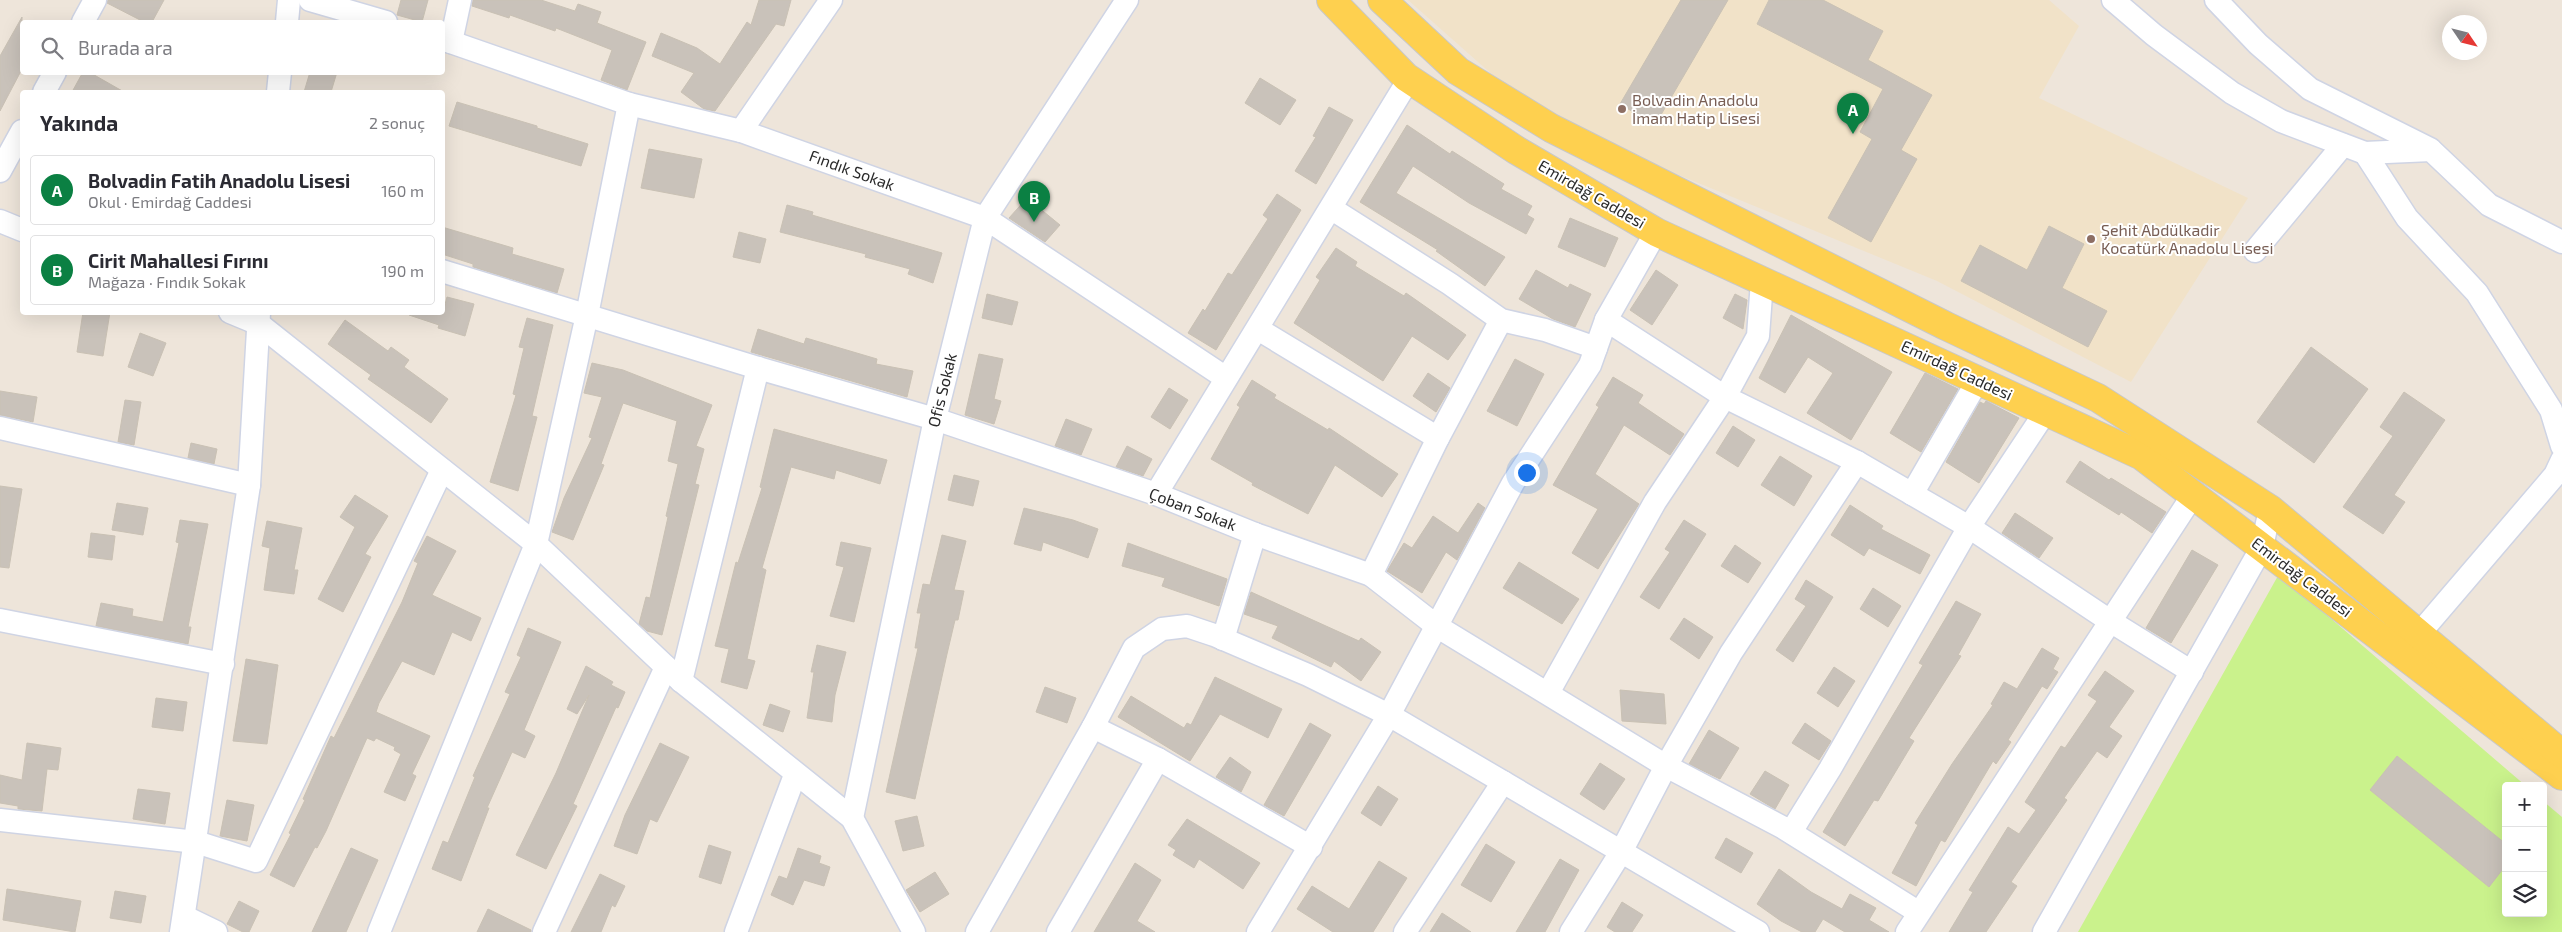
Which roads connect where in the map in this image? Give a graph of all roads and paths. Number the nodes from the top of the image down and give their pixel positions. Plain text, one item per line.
1 (95, 0) edge
2 (289, 0) edge
3 (310, 0) edge
4 (460, 0) edge
5 (831, 0) edge
6 (1127, 0) edge
7 (1331, 0) edge
8 (1382, 0) edge
9 (2113, 0) edge
10 (2216, 0) edge
11 (84, 20) edge
12 (286, 20) edge
13 (379, 20) edge
14 (447, 40) edge
15 (53, 75) edge
16 (280, 75) edge
17 (1410, 79) junction
18 (45, 90) edge
19 (278, 90) edge
20 (629, 104) junction
21 (741, 131) junction
22 (20, 135) edge
23 (2343, 145) junction
24 (2431, 150) junction
25 (2365, 153) junction
26 (0, 171) edge
27 (1332, 209) junction
28 (985, 218) junction
29 (0, 221) edge
30 (20, 229) edge
31 (1656, 232) junction
32 (2562, 242) edge
33 (2256, 251) dead end
34 (445, 272) edge
35 (1762, 281) junction
36 (244, 315) edge
37 (587, 315) junction
38 (259, 318) edge
39 (1501, 320) junction
40 (1606, 320) junction
41 (1258, 329) junction
42 (1596, 348) junction
43 (758, 368) junction
44 (1226, 378) junction
45 (1978, 380) junction
46 (1725, 397) junction
47 (2046, 411) junction
48 (935, 419) junction
49 (0, 428) edge
50 (1438, 438) junction
51 (2562, 446) edge
52 (2562, 460) edge
53 (1857, 462) junction
54 (442, 470) junction
55 (249, 485) junction
56 (1156, 494) junction
57 (1912, 494) junction
58 (2193, 495) junction
59 (2270, 508) junction
60 (1969, 527) junction
61 (1255, 534) junction
62 (536, 544) junction
63 (2262, 547) junction
64 (1371, 575) junction
65 (0, 620) edge
66 (2110, 622) junction
67 (1438, 627) junction
68 (2419, 634) junction
69 (1223, 638) junction
70 (223, 664) junction
71 (2192, 672) junction
72 (674, 674) junction
73 (1548, 693) junction
74 (1389, 715) junction
75 (1093, 727) junction
76 (2562, 754) edge
77 (1158, 759) junction
78 (1666, 766) junction
79 (795, 775) junction
80 (2562, 776) edge
81 (1503, 782) junction
82 (852, 818) junction
83 (0, 820) edge
84 (1791, 832) junction
85 (196, 842) junction
86 (1311, 847) junction
87 (1621, 852) junction
88 (901, 909) junction
89 (1918, 912) junction
90 (183, 925) edge
91 (216, 932) edge
92 (379, 932) edge
93 (544, 932) edge
94 (736, 932) edge
95 (914, 932) edge
96 (928, 932) edge
97 (977, 932) edge
98 (1058, 932) edge
99 (1258, 932) edge
100 (1405, 932) edge
101 (1571, 932) edge
102 (1758, 932) edge
103 (1908, 932) edge
104 (2044, 932) edge

1 - 11 street
2 - 12 street
3 - 13 street
4 - 14 street
5 - 21 street
6 - 28 street, Ofis Sokak
7 - 17 main road, Emirdağ Caddesi
8 - 59 main road, Emirdağ Caddesi
9 - 23 street
10 - 24 street
14 - 20 street, Fındık Sokak
15 - 18 street
16 - 19 street
17 - 27 street
17 - 31 main road, Emirdağ Caddesi
20 - 21 street, Fındık Sokak
20 - 37 street
21 - 28 street, Fındık Sokak
22 - 26 street
23 - 25 street
23 - 33 street
24 - 25 street
24 - 32 street
25 - 51 street
27 - 39 street
27 - 41 street
28 - 44 street, Fındık Sokak
28 - 48 street, Ofis Sokak
29 - 30 street
31 - 35 main road, Emirdağ Caddesi
31 - 40 street
34 - 37 street, Çoban Sokak
35 - 45 main road, Emirdağ Caddesi
35 - 46 street
36 - 38 street
37 - 43 street, Çoban Sokak
37 - 62 street
38 - 54 street
38 - 55 street
39 - 42 street
39 - 50 street
40 - 42 street
40 - 46 street
41 - 44 street
41 - 50 street
42 - 67 street
43 - 48 street, Çoban Sokak
43 - 72 street
44 - 56 street
45 - 47 main road, Emirdağ Caddesi
45 - 57 street
46 - 53 street
46 - 73 street
47 - 58 main road, Emirdağ Caddesi
47 - 60 street
48 - 56 street, Çoban Sokak
48 - 82 street, Ofis Sokak
49 - 55 street
50 - 64 street
52 - 68 street
53 - 57 street
53 - 78 street
54 - 62 street
54 - 85 street
55 - 70 street
56 - 61 street, Çoban Sokak
57 - 60 street
58 - 63 main road, Emirdağ Caddesi
58 - 66 street
59 - 63 street
59 - 68 main road, Emirdağ Caddesi
60 - 66 street
60 - 84 street
61 - 64 street, Çoban Sokak
61 - 69 street
62 - 72 street
62 - 92 street
63 - 71 street
63 - 80 main road, Emirdağ Caddesi
64 - 67 street, Çoban Sokak
65 - 70 street
66 - 71 street
66 - 89 street
67 - 73 street, Çoban Sokak
67 - 74 street
68 - 76 main road, Emirdağ Caddesi
69 - 74 street
69 - 75 street
70 - 85 street
71 - 104 street
72 - 79 street
72 - 93 street
73 - 78 street, Çoban Sokak
74 - 81 street
74 - 86 street
75 - 77 street
75 - 97 street
77 - 86 street
77 - 98 street
78 - 84 street, Çoban Sokak
78 - 87 street
79 - 82 street
79 - 94 street
81 - 87 street
81 - 100 street
82 - 88 street
83 - 85 street
84 - 89 street, Çoban Sokak
85 - 90 street
86 - 99 street
87 - 101 street
87 - 102 street
88 - 95 street
88 - 96 street
89 - 103 street
90 - 91 street

